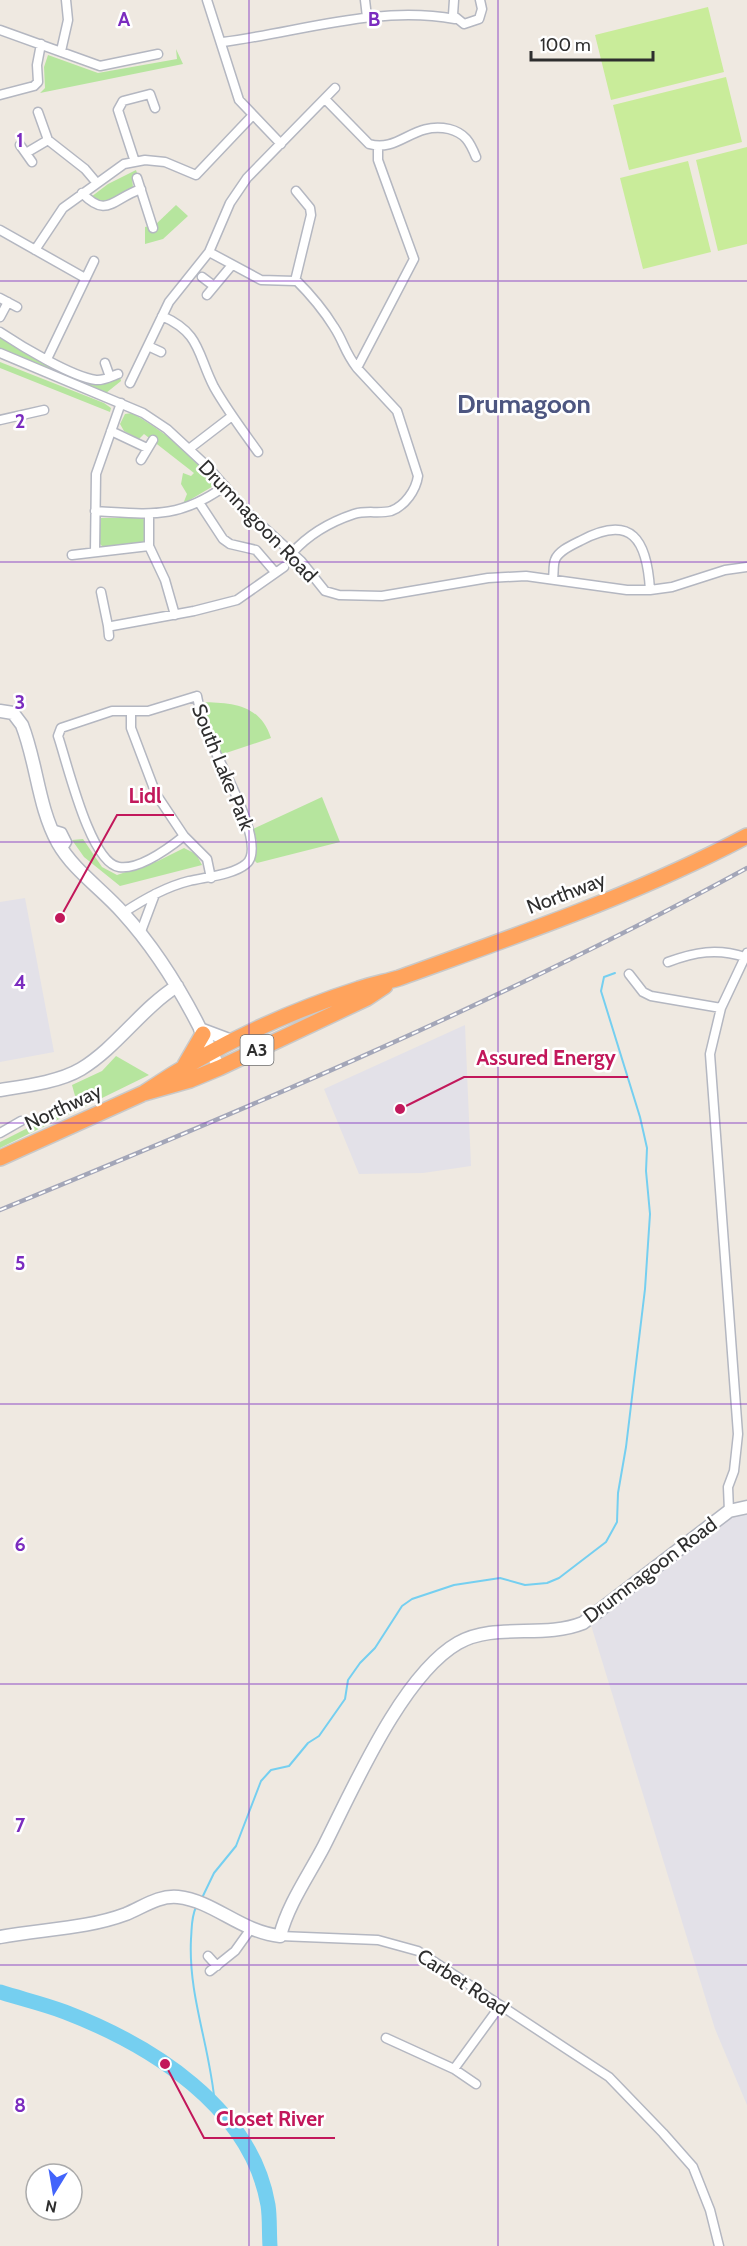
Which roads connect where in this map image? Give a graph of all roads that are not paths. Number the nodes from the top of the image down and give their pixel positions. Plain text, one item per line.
1 (68, 0) edge
2 (207, 0) edge
3 (364, 0) edge
4 (480, 0) edge
5 (452, 4) edge
6 (427, 14) junction
7 (367, 17) junction
8 (455, 19) junction
9 (0, 30) edge
10 (223, 42) junction
11 (41, 44) junction
12 (60, 51) junction
13 (158, 54) dead end
14 (335, 88) dead end
15 (0, 95) edge
16 (325, 99) junction
17 (155, 108) dead end
18 (38, 112) dead end
19 (252, 116) junction
20 (48, 140) junction
21 (281, 144) junction
22 (378, 147) junction
23 (476, 157) dead end
24 (32, 162) dead end
25 (135, 162) junction
26 (137, 178) dead end
27 (96, 182) junction
28 (141, 189) junction
29 (296, 191) dead end
30 (82, 193) junction
31 (153, 228) dead end
32 (0, 230) edge
33 (35, 250) junction
34 (209, 252) junction
35 (94, 261) dead end
36 (232, 265) junction
37 (202, 277) dead end
38 (85, 278) junction
39 (295, 279) junction
40 (214, 286) junction
41 (207, 295) dead end
42 (4, 300) edge
43 (17, 307) dead end
44 (162, 316) junction
45 (0, 317) edge
46 (0, 332) edge
47 (148, 346) junction
48 (161, 352) dead end
49 (0, 353) edge
50 (47, 359) junction
51 (105, 363) dead end
52 (357, 368) junction
53 (130, 383) dead end
54 (121, 403) junction
55 (44, 410) dead end
56 (232, 416) junction
57 (0, 420) edge
58 (111, 431) junction
59 (153, 440) dead end
60 (147, 448) junction
61 (189, 449) junction
62 (258, 452) dead end
63 (141, 460) dead end
64 (225, 486) junction
65 (201, 504) junction
66 (95, 511) junction
67 (150, 514) junction
68 (149, 546) junction
69 (95, 552) junction
70 (292, 554) junction
71 (72, 555) dead end
72 (284, 567) dead end
73 (747, 567) edge
74 (275, 572) junction
75 (554, 579) junction
76 (650, 590) junction
77 (101, 592) dead end
78 (175, 615) junction
79 (108, 626) junction
80 (109, 636) dead end
81 (0, 711) edge
82 (131, 712) junction
83 (184, 836) junction
84 (747, 836) edge
85 (211, 878) junction
86 (155, 893) junction
87 (123, 913) junction
88 (140, 934) junction
89 (746, 955) edge
90 (668, 962) dead end
91 (629, 974) dead end
92 (395, 979) junction
93 (177, 986) junction
94 (721, 1008) junction
95 (202, 1032) junction
96 (232, 1041) junction
97 (215, 1060) junction
98 (185, 1065) junction
99 (0, 1090) edge
100 (144, 1093) junction
101 (21, 1121) dead end
102 (0, 1134) edge
103 (0, 1158) edge
104 (747, 1507) edge
105 (729, 1510) junction
106 (250, 1930) junction
107 (280, 1936) junction
108 (0, 1937) edge
109 (208, 1956) dead end
110 (500, 2006) junction
111 (386, 2038) dead end
112 (454, 2069) junction
113 (476, 2084) dead end
114 (719, 2246) edge

1 - 12 street
2 - 10 street
3 - 7 street
4 - 8 street
5 - 6 street
5 - 8 street
6 - 7 street
6 - 8 street
7 - 10 street
9 - 11 street
10 - 19 street
11 - 12 street
11 - 15 street
12 - 13 street
14 - 16 street
16 - 21 street
16 - 22 street
17 - 25 street
18 - 20 street
19 - 21 street
19 - 25 street
20 - 24 street
20 - 27 street
21 - 34 street
22 - 23 street
22 - 52 street
25 - 27 street
26 - 28 street
27 - 30 street
28 - 30 street
28 - 31 street
29 - 39 street
30 - 33 street
32 - 33 street
33 - 38 street
34 - 36 street
34 - 44 street
35 - 38 street
36 - 39 street
36 - 40 street
37 - 40 street
38 - 50 street
39 - 52 street
40 - 41 street
42 - 43 street
42 - 45 street
44 - 47 street
44 - 56 street
46 - 50 street
47 - 48 street
47 - 53 street
49 - 54 street, Drumnagoon Road
50 - 51 street
52 - 70 street
54 - 58 street
54 - 61 street, Drumnagoon Road
55 - 57 street
56 - 61 street
56 - 62 street
58 - 60 street
58 - 66 street
59 - 60 street
60 - 63 street
61 - 64 street, Drumnagoon Road
64 - 65 street
64 - 70 street, Drumnagoon Road
65 - 67 street
65 - 74 street
66 - 67 street
66 - 69 street
67 - 68 street
68 - 69 street
68 - 78 street
69 - 71 street
70 - 75 street, Drumnagoon Road
72 - 74 street
73 - 76 street, Drumnagoon Road
74 - 78 street
75 - 76 street, Drumnagoon Road
75 - 76 street
77 - 79 street
78 - 79 street
79 - 80 street
81 - 87 street
82 - 83 street
82 - 83 street, South Lake Park
82 - 85 street, South Lake Park
83 - 85 street
84 - 92 highway, Northway / A3
85 - 86 street, South Lake Park
86 - 87 street, South Lake Park
86 - 88 street
87 - 88 street
88 - 93 street
89 - 90 street
89 - 94 street, Drumnagoon Road
91 - 94 street
92 - 96 highway, Northway / A3
92 - 97 highway, Northway / A3
93 - 95 street
93 - 99 street
94 - 105 street, Drumnagoon Road
95 - 96 street
95 - 97 street
95 - 98 highway
96 - 97 highway, Northway / A3
97 - 98 highway, Northway / A3
97 - 100 highway, Northway / A3
98 - 100 highway, Northway / A3
100 - 103 highway, Northway / A3
101 - 102 street
104 - 105 street
105 - 107 street, Drumnagoon Road
106 - 107 street, Carbet Road
106 - 108 street, Carbet Road
106 - 109 street
107 - 110 street, Carbet Road
110 - 112 street
110 - 114 street, Carbet Road
111 - 112 street
112 - 113 street

